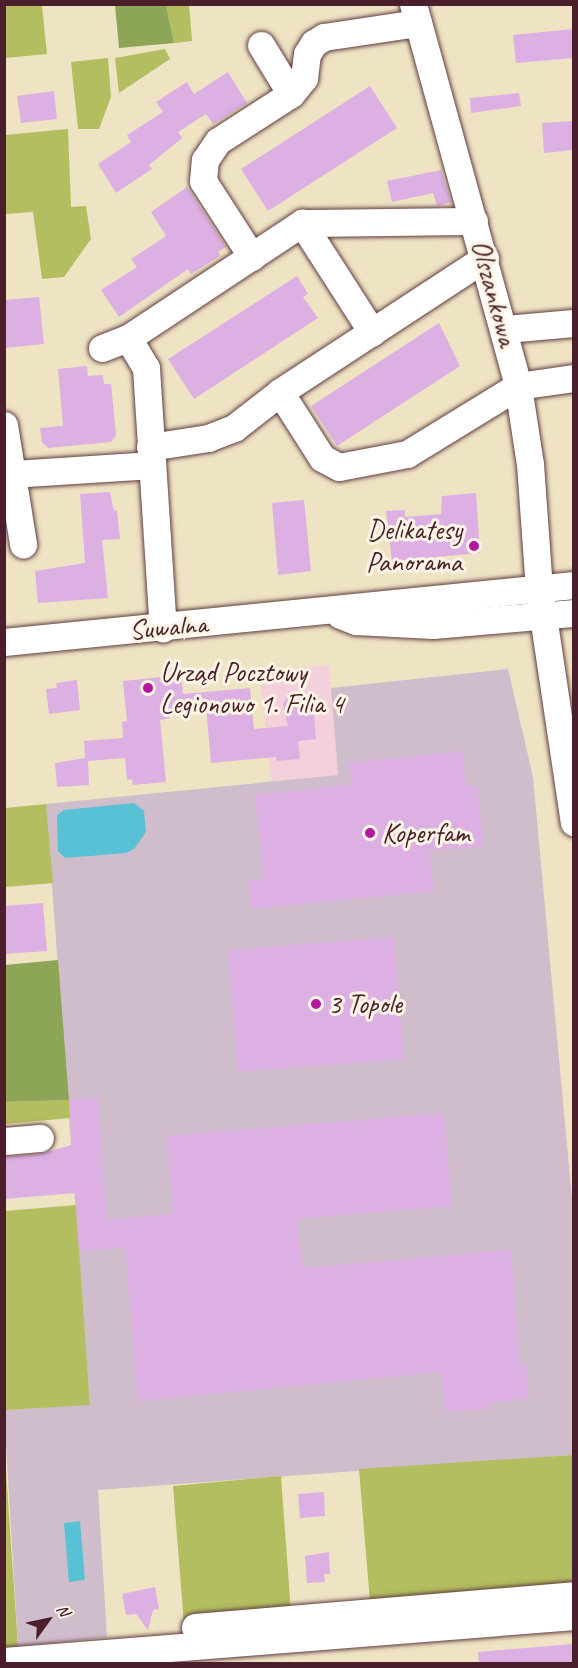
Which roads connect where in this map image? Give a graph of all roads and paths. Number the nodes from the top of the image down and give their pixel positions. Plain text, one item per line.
1 (416, 14) edge
2 (261, 45) dead end
3 (291, 94) junction
4 (474, 221) junction
5 (302, 223) junction
6 (252, 257) junction
7 (485, 258) junction
8 (573, 323) edge
9 (505, 329) junction
10 (372, 332) junction
11 (128, 338) junction
12 (102, 348) dead end
13 (573, 378) edge
14 (518, 386) junction
15 (280, 392) junction
16 (4, 425) edge
17 (150, 456) junction
18 (12, 474) junction
19 (23, 544) dead end
20 (573, 585) edge
21 (539, 589) junction
22 (331, 611) junction
23 (573, 613) edge
24 (543, 616) junction
25 (163, 628) junction
26 (4, 642) edge
27 (573, 822) edge
28 (40, 1138) dead end
29 (4, 1141) edge
30 (573, 1595) edge
31 (573, 1616) edge
32 (195, 1627) dead end
33 (4, 1661) edge

1 - 3 street
1 - 4 street, Olszankowa
2 - 3 street
3 - 6 street
4 - 5 street
4 - 7 street, Olszankowa
5 - 6 street
5 - 10 street
6 - 11 street
7 - 9 street, Olszankowa
7 - 10 street
8 - 9 street
9 - 14 street, Olszankowa
10 - 15 street
11 - 12 street
11 - 17 street
13 - 14 street
14 - 15 street
14 - 21 street, Olszankowa
15 - 17 street
16 - 18 street
17 - 18 street
17 - 25 street
18 - 19 street
20 - 21 street, Suwalna
21 - 22 street, Suwalna
21 - 24 street, Olszankowa
22 - 24 street, Suwalna
22 - 25 street, Suwalna
23 - 24 street, Suwalna
24 - 27 street, Olszankowa
25 - 26 street, Suwalna
28 - 29 street
30 - 32 street
31 - 33 street

